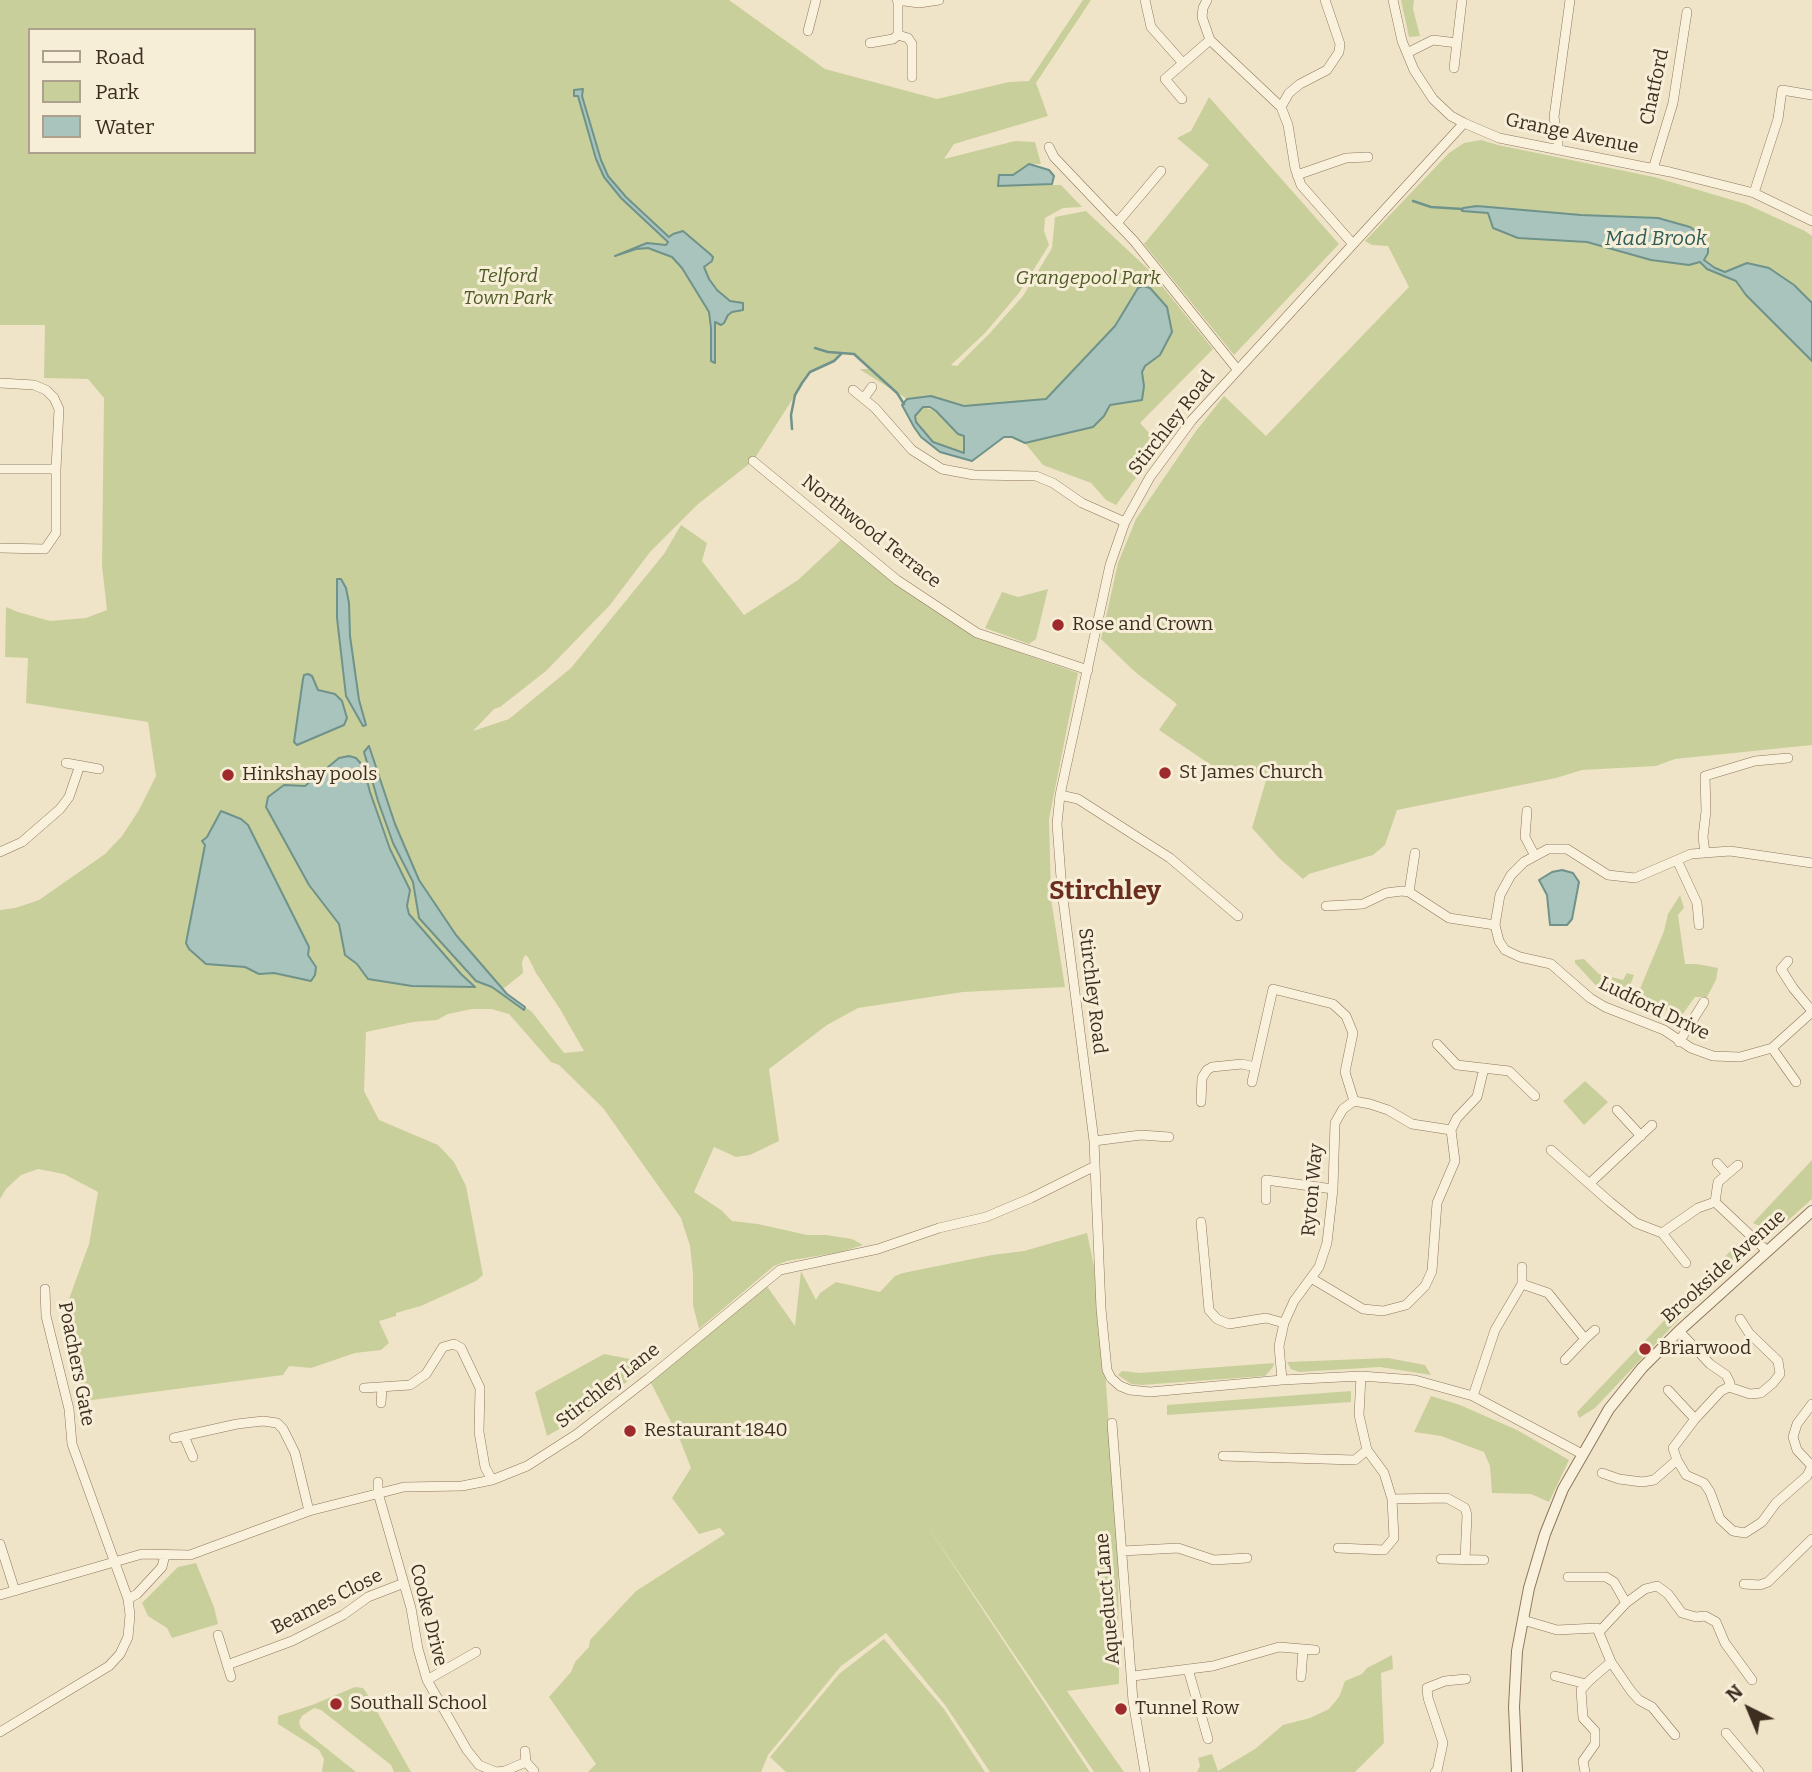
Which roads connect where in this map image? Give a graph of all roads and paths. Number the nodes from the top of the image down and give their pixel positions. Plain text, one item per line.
1 (816, 0) edge
2 (897, 0) edge
3 (939, 0) edge
4 (1145, 0) edge
5 (1207, 0) edge
6 (1322, 0) edge
7 (1393, 0) edge
8 (1462, 0) edge
9 (1570, 0) edge
10 (1686, 12) dead end
11 (808, 32) dead end
12 (898, 35) junction
13 (1210, 40) junction
14 (870, 43) dead end
15 (1457, 43) junction
16 (1407, 53) junction
17 (1182, 62) junction
18 (1454, 68) dead end
19 (912, 77) dead end
20 (1812, 95) edge
21 (1182, 99) dead end
22 (1281, 107) junction
23 (1464, 123) junction
24 (1049, 147) dead end
25 (1558, 150) junction
26 (1368, 158) dead end
27 (1653, 169) junction
28 (1161, 171) dead end
29 (1297, 175) junction
30 (1754, 193) junction
31 (1812, 221) edge
32 (1117, 223) junction
33 (1352, 243) junction
34 (1237, 369) junction
35 (0, 383) edge
36 (872, 387) dead end
37 (853, 390) dead end
38 (864, 398) junction
39 (754, 461) dead end
40 (56, 469) junction
41 (0, 470) edge
42 (1125, 522) junction
43 (0, 548) edge
44 (1088, 670) junction
45 (1788, 758) dead end
46 (66, 763) dead end
47 (80, 765) junction
48 (99, 769) dead end
49 (1060, 794) junction
50 (1527, 811) dead end
51 (0, 852) edge
52 (1415, 853) dead end
53 (1706, 853) junction
54 (1535, 856) junction
55 (1676, 860) junction
56 (1812, 863) edge
57 (1409, 892) junction
58 (1326, 906) dead end
59 (1238, 916) dead end
60 (1495, 925) junction
61 (1699, 925) dead end
62 (1788, 961) dead end
63 (1704, 1002) dead end
64 (1812, 1011) edge
65 (1679, 1042) junction
66 (1437, 1044) dead end
67 (1772, 1048) junction
68 (1255, 1067) junction
69 (1484, 1068) junction
70 (1252, 1082) dead end
71 (1797, 1083) dead end
72 (1535, 1096) dead end
73 (1354, 1101) junction
74 (1200, 1102) dead end
75 (1616, 1110) dead end
76 (1652, 1125) dead end
77 (1451, 1130) junction
78 (1641, 1136) junction
79 (1169, 1138) dead end
80 (1094, 1141) junction
81 (1551, 1150) dead end
82 (1717, 1163) dead end
83 (1738, 1165) dead end
84 (1095, 1166) junction
85 (1727, 1174) junction
86 (1590, 1183) junction
87 (1333, 1189) junction
88 (1266, 1200) dead end
89 (1714, 1202) junction
90 (1812, 1211) edge
91 (1201, 1222) dead end
92 (1662, 1233) junction
93 (1767, 1251) junction
94 (1686, 1263) dead end
95 (1522, 1267) dead end
96 (1311, 1278) junction
97 (1522, 1284) junction
98 (45, 1289) dead end
99 (1740, 1320) dead end
100 (1284, 1323) junction
101 (1594, 1330) dead end
102 (1679, 1331) junction
103 (1585, 1339) junction
104 (1565, 1360) dead end
105 (1361, 1377) junction
106 (1282, 1380) junction
107 (1729, 1387) junction
108 (364, 1388) dead end
109 (382, 1388) junction
110 (1668, 1390) dead end
111 (1473, 1396) junction
112 (381, 1403) dead end
113 (1812, 1404) edge
114 (1695, 1419) junction
115 (1112, 1423) dead end
116 (1367, 1450) junction
117 (1582, 1454) junction
118 (1223, 1456) dead end
119 (193, 1458) dead end
120 (1676, 1460) junction
121 (1602, 1473) dead end
122 (492, 1480) junction
123 (378, 1482) dead end
124 (378, 1493) junction
125 (1392, 1499) junction
126 (309, 1511) junction
127 (1812, 1539) edge
128 (0, 1544) edge
129 (1338, 1548) dead end
130 (1122, 1551) junction
131 (165, 1555) junction
132 (1247, 1558) dead end
133 (1441, 1559) dead end
134 (1465, 1559) junction
135 (1484, 1559) dead end
136 (114, 1560) junction
137 (1568, 1577) dead end
138 (404, 1583) junction
139 (1744, 1584) dead end
140 (15, 1591) junction
141 (0, 1595) edge
142 (128, 1598) junction
143 (1626, 1603) junction
144 (1523, 1620) junction
145 (1599, 1632) junction
146 (218, 1635) dead end
147 (1303, 1650) junction
148 (1315, 1650) dead end
149 (476, 1652) dead end
150 (1611, 1662) junction
151 (227, 1665) junction
152 (1188, 1670) junction
153 (1133, 1676) junction
154 (1555, 1676) dead end
155 (231, 1677) dead end
156 (1301, 1677) dead end
157 (1466, 1679) dead end
158 (427, 1680) junction
159 (1752, 1680) dead end
160 (1586, 1685) junction
161 (0, 1732) edge
162 (1726, 1733) dead end
163 (1675, 1735) dead end
164 (1208, 1739) dead end
165 (525, 1751) dead end
166 (526, 1762) junction
167 (534, 1771) edge
168 (1145, 1772) edge
169 (1438, 1772) edge
170 (1517, 1772) edge
171 (1585, 1772) edge
172 (1759, 1772) edge

1 - 11 street
2 - 3 street
2 - 12 street
4 - 17 street
5 - 13 street
6 - 22 street
7 - 16 street, Grange Avenue
8 - 15 street
9 - 25 street
10 - 27 street, Chatford
12 - 14 street
12 - 19 street
13 - 17 street
13 - 22 street
15 - 16 street
15 - 18 street
16 - 23 street, Grange Avenue
17 - 21 street
20 - 30 street
22 - 29 street
23 - 25 street, Grange Avenue
23 - 33 street, Stirchley Road
24 - 32 street
25 - 27 street, Grange Avenue
26 - 29 street
27 - 30 street, Grange Avenue
28 - 32 street
29 - 33 street
30 - 31 street, Grange Avenue
32 - 34 street
33 - 34 street, Stirchley Road
34 - 42 street, Stirchley Road
35 - 40 street
36 - 38 street
37 - 38 street
38 - 42 street
39 - 44 street, Northwood Terrace
40 - 41 street
40 - 43 street
42 - 44 street, Stirchley Road
44 - 49 street, Stirchley Road
45 - 53 street
46 - 47 street
47 - 48 street
47 - 51 street
49 - 59 street
49 - 80 street, Stirchley Road
50 - 54 street
52 - 57 street
53 - 55 street
53 - 56 street
54 - 55 street
54 - 60 street
55 - 61 street
57 - 58 street
57 - 60 street
60 - 65 street, Ludford Drive
62 - 64 street
63 - 65 street
64 - 67 street, Ludford Drive
65 - 67 street, Ludford Drive
66 - 69 street
67 - 71 street
68 - 70 street
68 - 73 street
68 - 74 street
69 - 72 street
69 - 77 street
73 - 77 street
73 - 87 street, Ryton Way
75 - 78 street
76 - 78 street
77 - 96 street
78 - 86 street
79 - 80 street
80 - 84 street, Stirchley Road
81 - 86 street
82 - 85 street
83 - 85 street
84 - 106 street, Stirchley Road
84 - 122 street, Stirchley Lane
85 - 89 street
86 - 92 street
87 - 88 street
87 - 96 street, Ryton Way
89 - 92 street
89 - 93 street
90 - 93 street, Brookside Avenue
91 - 100 street
92 - 94 street
93 - 102 street, Brookside Avenue
95 - 97 street
96 - 100 street, Ryton Way
97 - 103 street
97 - 111 street
98 - 136 street, Poachers Gate
99 - 107 street
100 - 106 street, Ryton Way
101 - 103 street
102 - 107 street
102 - 117 street, Brookside Avenue
103 - 104 street
105 - 106 street, Stirchley Road
105 - 111 street, Stirchley Road
105 - 116 street
107 - 114 street
108 - 109 street
109 - 112 street
109 - 122 street
110 - 114 street
111 - 117 street, Stirchley Road
113 - 120 street
114 - 120 street
115 - 130 street, Aqueduct Lane
116 - 118 street
116 - 125 street
117 - 144 street, Brookside Avenue
119 - 126 street
120 - 121 street
122 - 124 street, Stirchley Lane
123 - 124 street, Cooke Drive
124 - 126 street, Stirchley Lane
124 - 138 street, Cooke Drive
125 - 129 street
125 - 134 street
126 - 131 street, Stirchley Lane
127 - 139 street
128 - 140 street
130 - 132 street
130 - 153 street, Aqueduct Lane
131 - 136 street, Stirchley Lane
131 - 142 street
133 - 134 street
134 - 135 street
136 - 140 street, Stirchley Lane
136 - 142 street, Poachers Gate
137 - 143 street
138 - 151 street, Beames Close
138 - 158 street, Cooke Drive
140 - 141 street, Stirchley Lane
142 - 161 street, Poachers Gate
143 - 145 street
143 - 159 street
144 - 145 street
144 - 170 street, Brookside Avenue
145 - 150 street
146 - 151 street
147 - 148 street
147 - 152 street
147 - 156 street
149 - 158 street
150 - 160 street
150 - 163 street
151 - 155 street
152 - 153 street
152 - 164 street
153 - 168 street, Aqueduct Lane
154 - 160 street
157 - 169 street
158 - 166 street, Cooke Drive
160 - 171 street
162 - 172 street
165 - 166 street
166 - 167 street

